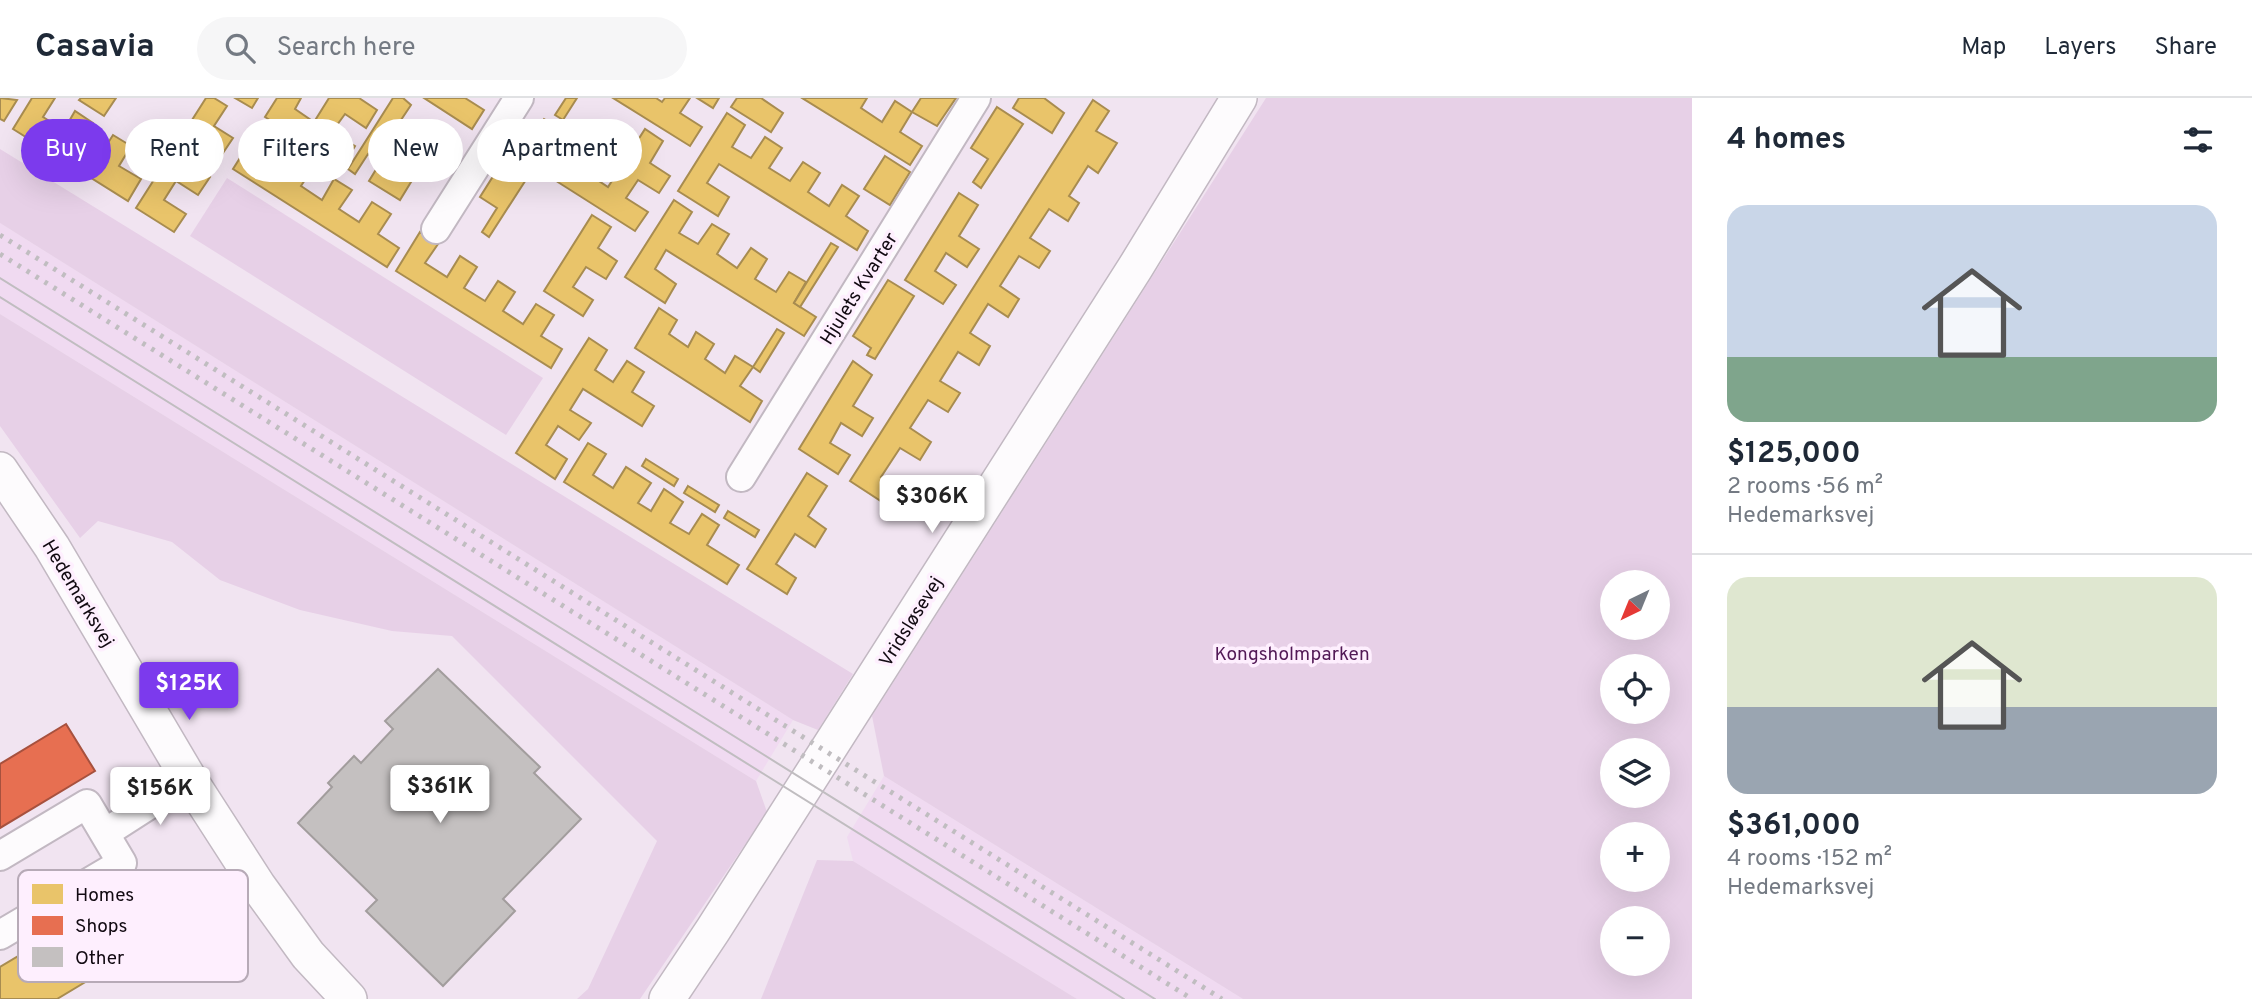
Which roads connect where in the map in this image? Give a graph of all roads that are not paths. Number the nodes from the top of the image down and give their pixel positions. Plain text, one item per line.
1 (519, 98) edge
2 (976, 98) edge
3 (1239, 98) edge
4 (436, 229) dead end
5 (741, 477) dead end
6 (3, 480) edge
7 (189, 779) junction
8 (105, 833) junction
9 (0, 856) edge
10 (110, 870) edge
11 (248, 870) edge
12 (248, 870) edge
13 (18, 924) edge
14 (0, 935) edge
15 (349, 999) edge
16 (667, 999) edge

1 - 4 street
2 - 5 street, Hjulets Kvarter
3 - 16 street, Vridsløsevej
6 - 7 street, Hedemarksvej
7 - 8 street
7 - 12 street, Hedemarksvej
8 - 9 street
8 - 10 street
11 - 15 street, Hedemarksvej
13 - 14 street

